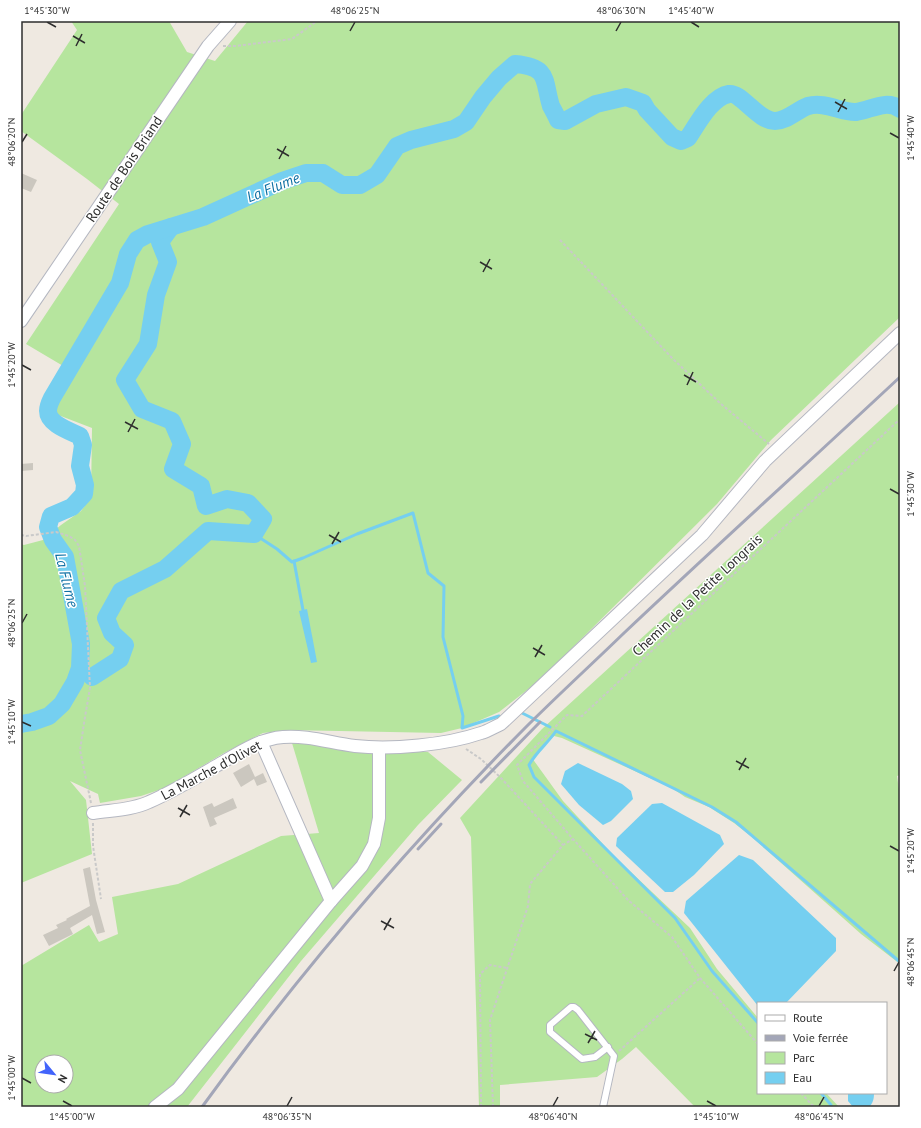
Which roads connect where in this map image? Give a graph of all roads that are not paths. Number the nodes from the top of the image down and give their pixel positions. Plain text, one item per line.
1 (230, 21) edge
2 (21, 321) edge
3 (900, 333) edge
4 (261, 742) junction
5 (379, 748) junction
6 (93, 813) road end
7 (331, 901) junction
8 (608, 1047) junction
9 (155, 1107) edge
10 (603, 1107) edge

1 - 2 street, Route de Bois Briand
3 - 5 street, La Marche d'Olivet
4 - 5 street, La Marche d'Olivet
4 - 6 street, La Marche d'Olivet
4 - 7 street
5 - 7 street
7 - 9 street
8 - 8 lane
8 - 10 lane

